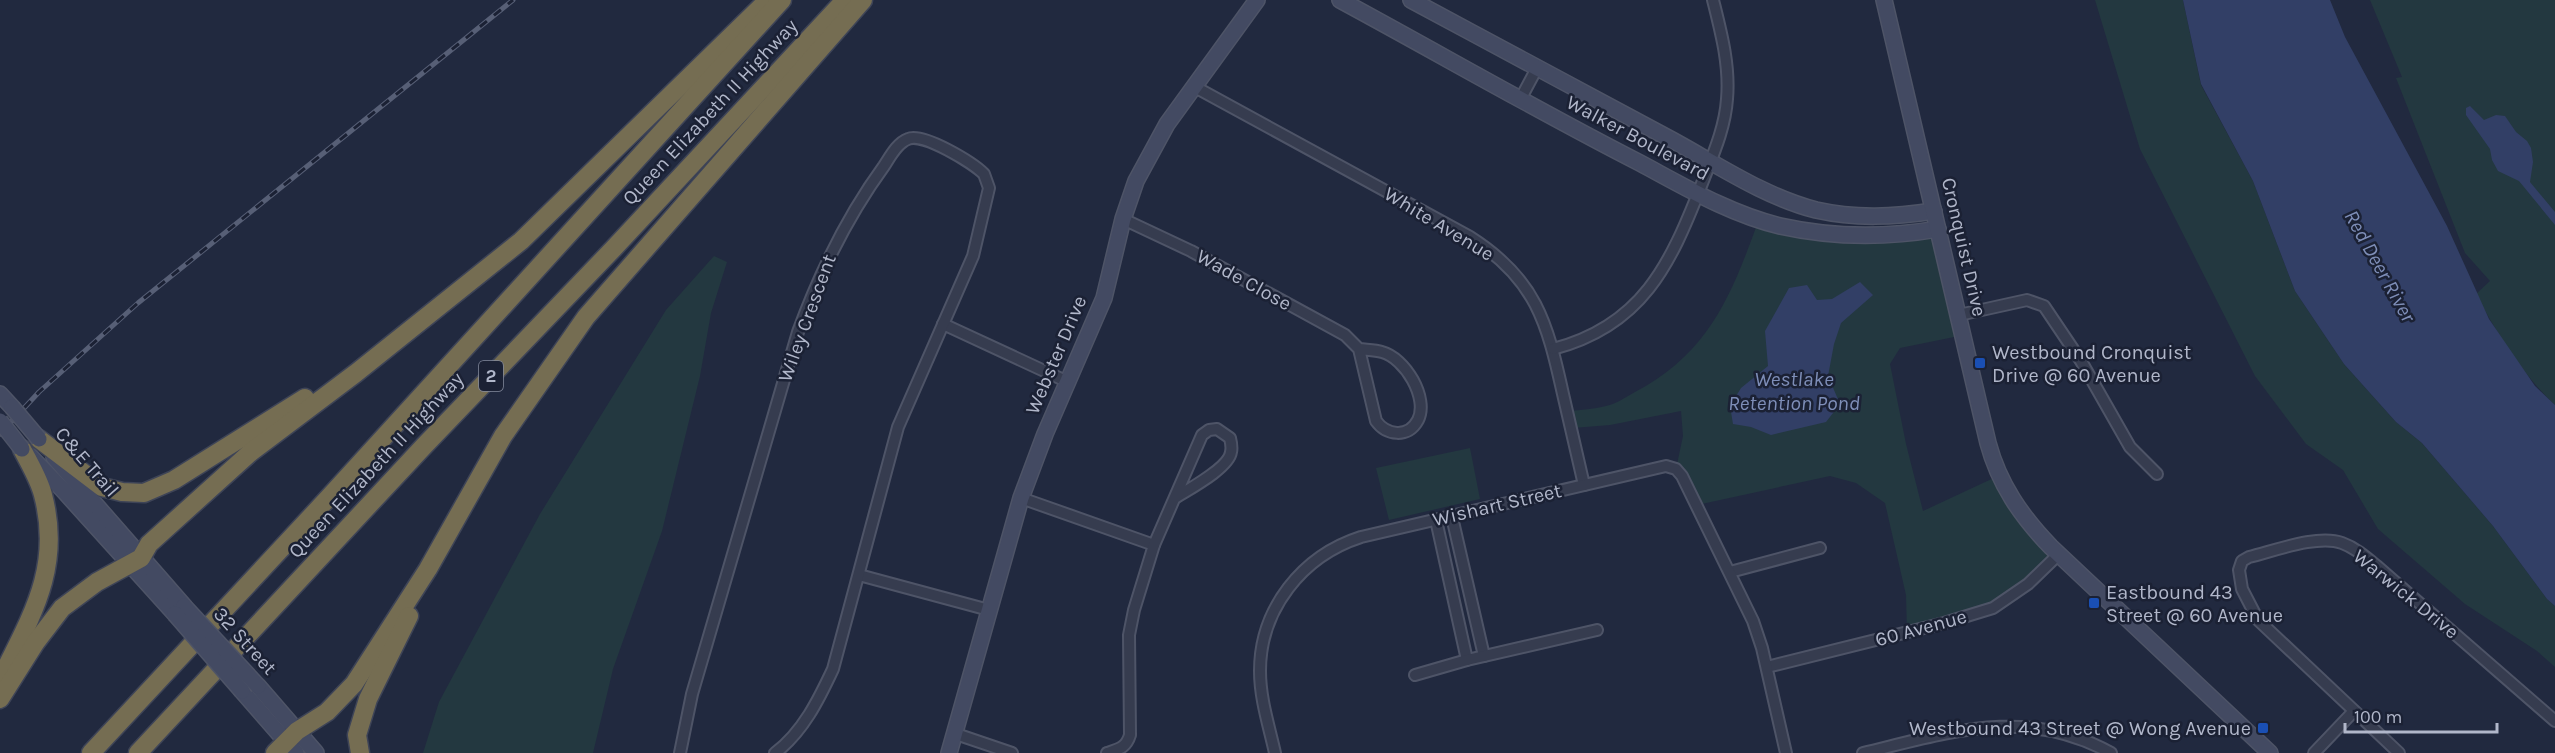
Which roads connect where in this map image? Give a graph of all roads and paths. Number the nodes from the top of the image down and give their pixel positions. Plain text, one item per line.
1 (768, 0) edge
2 (782, 0) edge
3 (845, 0) edge
4 (863, 0) edge
5 (1257, 0) edge
6 (1411, 0) edge
7 (1713, 0) edge
8 (1884, 0) edge
9 (1344, 1) edge
10 (1537, 68) junction
11 (1195, 87) junction
12 (1521, 98) junction
13 (1710, 162) junction
14 (1698, 194) junction
15 (1934, 211) junction
16 (1124, 219) junction
17 (1938, 229) junction
18 (1959, 315) junction
19 (943, 324) junction
20 (414, 327) junction
21 (1359, 349) junction
22 (1553, 349) junction
23 (1068, 381) junction
24 (0, 394) edge
25 (0, 421) edge
26 (39, 439) junction
27 (22, 449) junction
28 (2157, 474) dead end
29 (1584, 485) junction
30 (1020, 498) junction
31 (1175, 498) junction
32 (1452, 517) junction
33 (1436, 520) junction
34 (442, 544) junction
35 (1154, 545) junction
36 (1820, 548) dead end
37 (2059, 554) junction
38 (135, 562) junction
39 (1730, 572) junction
40 (859, 575) junction
41 (180, 610) junction
42 (989, 610) junction
43 (1597, 630) dead end
44 (1484, 656) junction
45 (1467, 660) junction
46 (1767, 667) junction
47 (1415, 675) dead end
48 (0, 681) edge
49 (0, 699) edge
50 (2354, 711) junction
51 (2555, 721) edge
52 (956, 734) junction
53 (289, 745) edge
54 (91, 753) edge
55 (138, 753) edge
56 (316, 753) edge
57 (360, 753) edge
58 (680, 753) edge
59 (775, 753) edge
60 (949, 753) edge
61 (1012, 753) edge
62 (1107, 753) edge
63 (1275, 753) edge
64 (1786, 753) edge
65 (1863, 753) edge
66 (2111, 753) edge
67 (2270, 753) edge
68 (2314, 753) edge
69 (2399, 753) edge

1 - 20 highway
2 - 54 highway, Queen Elizabeth II Highway / 2
3 - 55 highway, Queen Elizabeth II Highway / 2
4 - 34 highway
5 - 11 street, Webster Drive
6 - 10 street, Walker Boulevard
7 - 13 street
8 - 15 street, Cronquist Drive
9 - 12 street, Walker Boulevard
10 - 12 street
10 - 13 street, Walker Boulevard
11 - 16 street, Webster Drive
11 - 22 street, White Avenue
12 - 14 street, Walker Boulevard
13 - 14 street
13 - 15 street, Walker Boulevard
14 - 17 street, Walker Boulevard
14 - 22 street
15 - 17 street, Cronquist Drive
16 - 21 street, Wade Close
16 - 23 street, Webster Drive
17 - 18 street, Cronquist Drive
18 - 28 street
18 - 37 street, Cronquist Drive
19 - 23 street
19 - 40 street, Wiley Crescent
19 - 58 street, Wiley Crescent
20 - 26 highway
20 - 38 highway
21 - 21 street, Wade Close
22 - 29 street, White Avenue
23 - 30 street, Webster Drive
24 - 26 street, C&E Trail, bridge
25 - 27 street, C&E Trail, bridge
26 - 38 street, C&E Trail
27 - 38 street, C&E Trail
27 - 48 highway
29 - 32 street, Wishart Street
29 - 39 street, Wishart Street
30 - 35 street
30 - 42 street, Webster Drive
31 - 31 street
31 - 35 street
32 - 33 street, Wishart Street
32 - 44 street
33 - 45 street
33 - 63 street, Wishart Street
34 - 53 highway
34 - 57 highway
35 - 62 street
36 - 39 street
37 - 46 street, 60 Avenue
37 - 67 street, Cronquist Drive
38 - 41 street, 32 Street
38 - 49 highway
39 - 46 street, Wishart Street
40 - 42 street
40 - 59 street, Wiley Crescent
41 - 53 street, 32 Street, bridge
41 - 53 street, 32 Street, bridge
42 - 52 street, Webster Drive
43 - 44 street
44 - 45 street
45 - 47 street
46 - 64 street, Wishart Street
50 - 51 street, Warwick Drive
50 - 68 street
50 - 69 street, Warwick Drive
52 - 60 street, Webster Drive
52 - 61 street
53 - 56 street, 32 Street
65 - 66 street

